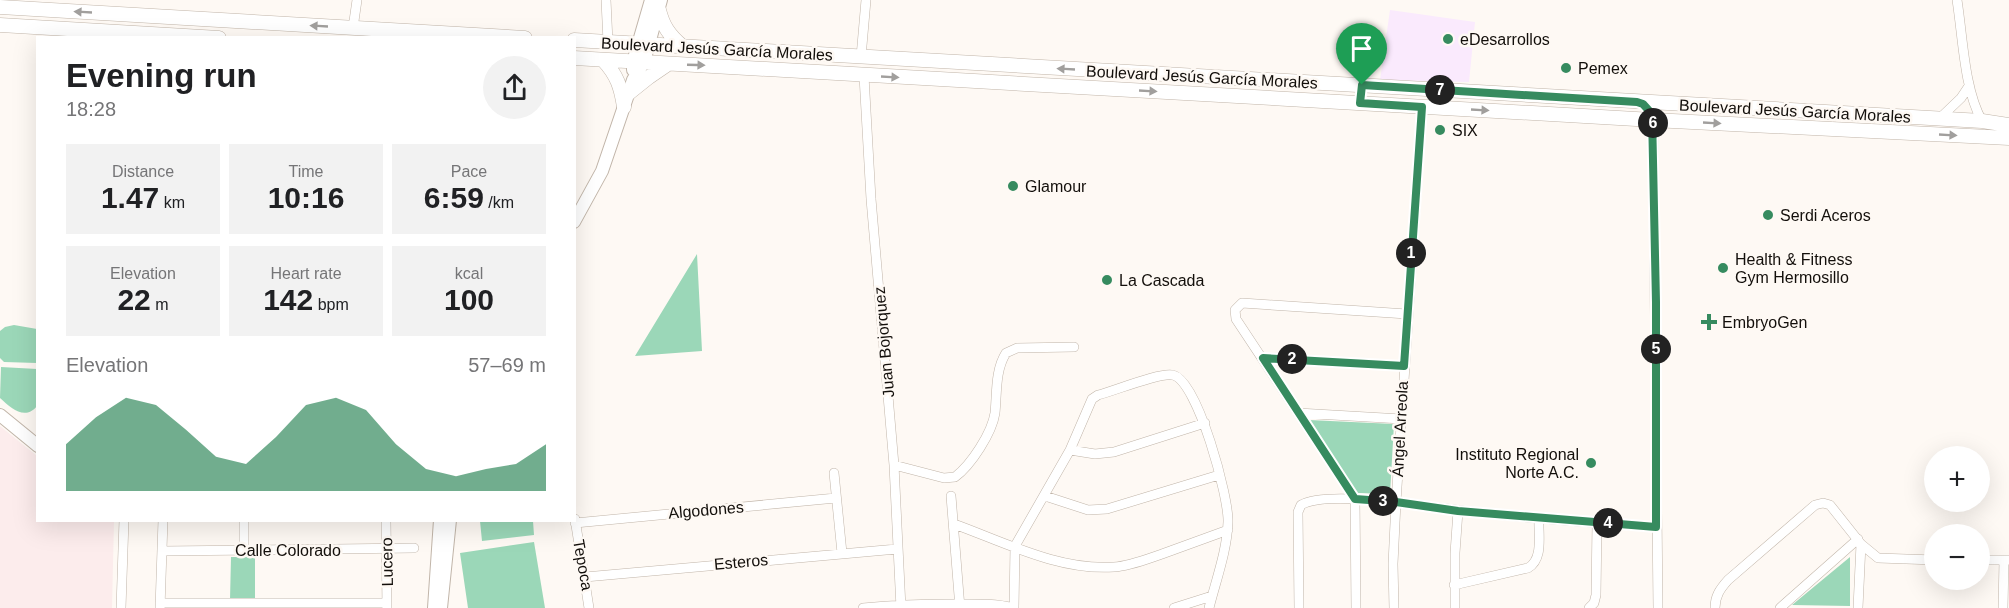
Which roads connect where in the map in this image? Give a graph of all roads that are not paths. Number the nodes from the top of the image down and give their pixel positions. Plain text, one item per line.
1 (357, 0) edge
2 (606, 0) edge
3 (866, 0) edge
4 (1957, 0) edge
5 (657, 3) edge
6 (0, 7) edge
7 (117, 14) junction
8 (0, 25) edge
9 (353, 28) junction
10 (95, 30) junction
11 (161, 36) edge
12 (491, 36) edge
13 (576, 40) edge
14 (608, 42) junction
15 (644, 45) junction
16 (682, 46) junction
17 (861, 57) junction
18 (576, 58) edge
19 (603, 60) junction
20 (639, 62) junction
21 (668, 64) junction
22 (864, 76) junction
23 (1362, 85) junction
24 (1969, 86) junction
25 (631, 87) junction
26 (1637, 102) junction
27 (1360, 103) junction
28 (624, 107) junction
29 (1422, 107) junction
30 (1939, 119) junction
31 (1653, 120) junction
32 (1982, 121) junction
33 (2009, 125) edge
34 (2009, 138) edge
35 (576, 218) edge
36 (1407, 314) junction
37 (1074, 347) dead end
38 (1263, 358) junction
39 (1404, 366) junction
40 (1298, 413) junction
41 (0, 415) edge
42 (1401, 419) junction
43 (1205, 423) junction
44 (36, 444) edge
45 (1070, 450) junction
46 (894, 465) junction
47 (834, 472) dead end
48 (1219, 475) junction
49 (951, 496) dead end
50 (1045, 496) junction
51 (836, 498) junction
52 (1355, 499) junction
53 (1396, 502) junction
54 (1458, 511) junction
55 (1539, 518) junction
56 (576, 521) edge
57 (124, 522) edge
58 (163, 522) edge
59 (244, 522) edge
60 (386, 522) edge
61 (440, 522) edge
62 (445, 522) edge
63 (450, 522) edge
64 (575, 522) edge
65 (1597, 523) junction
66 (954, 524) junction
67 (1656, 527) junction
68 (1228, 530) junction
69 (1859, 541) junction
70 (1015, 546) junction
71 (387, 549) junction
72 (414, 549) dead end
73 (897, 549) junction
74 (244, 550) junction
75 (162, 551) junction
76 (842, 553) junction
77 (1924, 560) edge
78 (1990, 560) edge
79 (2006, 560) edge
80 (585, 577) junction
81 (1454, 585) junction
82 (1212, 596) junction
83 (160, 605) edge
84 (387, 605) edge
85 (245, 606) edge
86 (901, 606) edge
87 (960, 606) edge
88 (439, 607) edge
89 (121, 608) edge
90 (590, 608) edge
91 (863, 608) edge
92 (1014, 608) edge
93 (1174, 608) edge
94 (1209, 608) edge
95 (1299, 608) edge
96 (1356, 608) edge
97 (1394, 608) edge
98 (1455, 608) edge
99 (1589, 608) edge
100 (1658, 608) edge
101 (1714, 608) edge
102 (1780, 608) edge
103 (1858, 608) edge
104 (2003, 608) edge

1 - 9 street
2 - 14 street
3 - 17 street
4 - 24 street
5 - 15 main road
5 - 16 main road
7 -> 6 main road
9 -> 7 main road
7 - 10 main road
8 - 10 main road
9 - 12 main road
10 - 11 main road
13 - 14 main road, Boulevard Jesús García Morales
14 - 15 main road, Boulevard Jesús García Morales
15 - 16 main road, Boulevard Jesús García Morales
15 - 20 main road
16 - 17 main road, Boulevard Jesús García Morales
23 -> 17 main road, Boulevard Jesús García Morales
18 - 19 main road, Boulevard Jesús García Morales
19 - 20 main road, Boulevard Jesús García Morales
19 - 28 main road
20 - 21 main road, Boulevard Jesús García Morales
20 - 25 main road
21 -> 22 main road, Boulevard Jesús García Morales
21 - 25 main road
22 -> 27 main road, Boulevard Jesús García Morales
22 - 46 street, Juan Bojorquez
23 - 26 main road, Boulevard Jesús García Morales
23 - 27 main road
24 - 30 street
24 - 32 street
25 - 28 main road
26 - 30 main road, Boulevard Jesús García Morales
26 - 31 street
27 - 29 main road, Boulevard Jesús García Morales
28 - 35 main road
29 -> 31 main road, Boulevard Jesús García Morales
29 - 36 street, Ángel Arreola
30 - 32 main road, Boulevard Jesús García Morales
31 -> 34 main road, Boulevard Jesús García Morales
31 - 67 street
32 - 33 main road, Boulevard Jesús García Morales
36 - 38 street
36 - 39 street, Ángel Arreola
37 - 46 street
38 - 39 street
38 - 40 street
39 - 42 street, Ángel Arreola
40 - 42 street
40 - 52 street
41 - 44 main road
42 - 53 street, Ángel Arreola
43 - 45 street
43 - 45 street
43 - 48 street
45 - 50 street
46 - 73 street, Juan Bojorquez
47 - 51 street
48 - 50 street
48 - 68 street
49 - 66 street
50 - 70 street
51 - 56 street, Algodones
51 - 76 street
52 - 53 street
52 - 95 street
52 - 96 street
53 - 54 street
53 - 97 street, Ángel Arreola
54 - 55 street
54 - 81 street
55 - 65 street
55 - 81 street
57 - 89 street
58 - 75 street
59 - 74 street
60 - 71 street, Lucero
61 - 88 main road
62 - 88 main road
63 - 88 main road
64 - 80 street, Tepoca
65 - 67 street
65 - 99 street
66 - 70 street
66 - 87 street
67 - 100 street
68 - 70 street
68 - 82 street
69 - 77 street
69 - 101 street
69 - 102 street
69 - 103 street
70 - 92 street
71 - 72 street, Calle Colorado
71 - 74 street, Calle Colorado
71 - 84 street, Lucero
73 - 76 street, Esteros
73 - 86 street, Juan Bojorquez
74 - 75 street, Calle Colorado
75 - 83 street
76 - 80 street, Esteros
78 - 79 street
79 - 104 street
80 - 90 street, Tepoca
81 - 98 street
82 - 93 street
82 - 94 street
83 - 85 street
84 - 85 street
86 - 87 street
86 - 91 street
87 - 92 street

